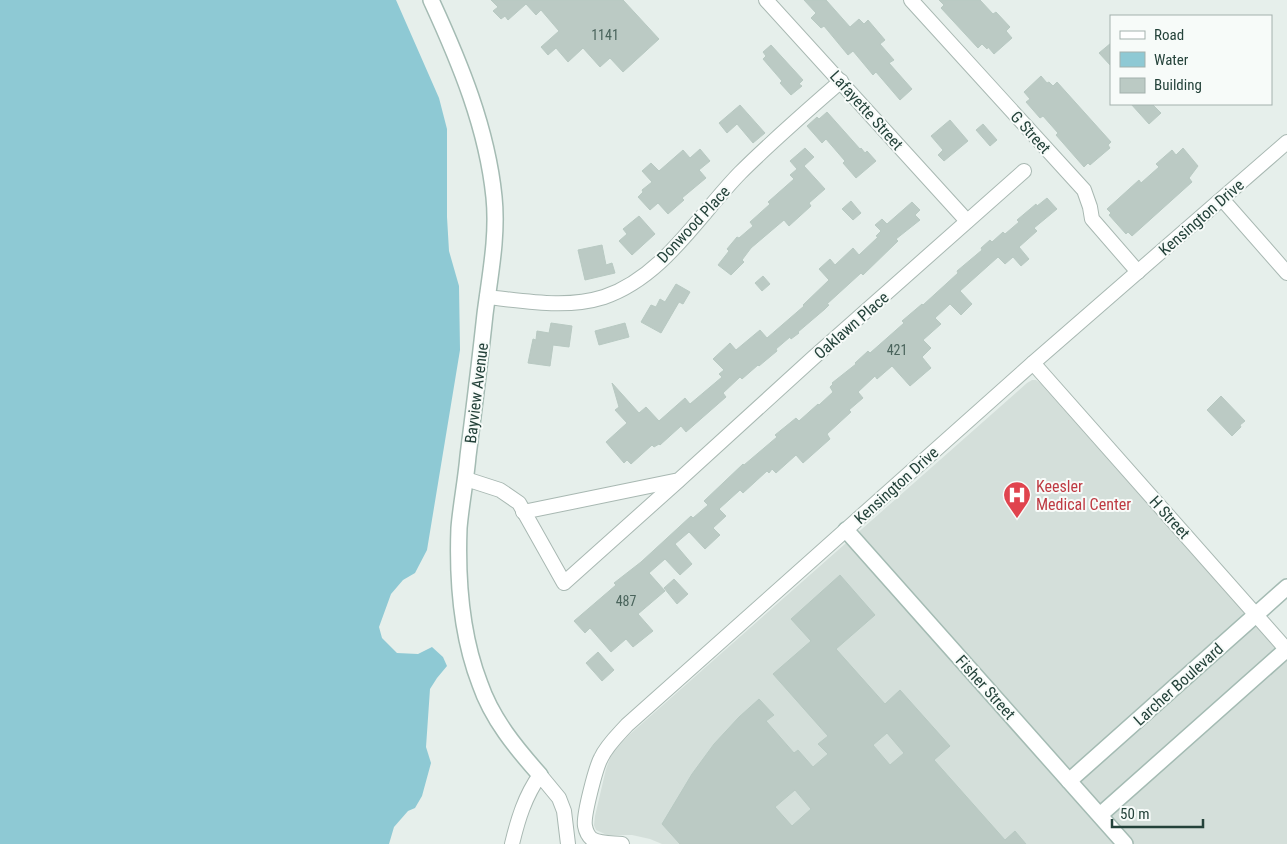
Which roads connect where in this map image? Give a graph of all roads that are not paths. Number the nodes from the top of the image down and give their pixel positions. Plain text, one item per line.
1 (432, 0) edge
2 (766, 0) edge
3 (910, 0) edge
4 (841, 81) junction
5 (1287, 142) edge
6 (1024, 171) dead end
7 (1222, 199) junction
8 (967, 221) junction
9 (1138, 272) junction
10 (1287, 273) edge
11 (487, 298) junction
12 (1033, 363) junction
13 (466, 479) junction
14 (679, 480) junction
15 (523, 512) junction
16 (846, 530) junction
17 (1287, 587) edge
18 (1256, 614) junction
19 (1287, 650) edge
20 (540, 775) junction
21 (1069, 781) junction
22 (1100, 816) junction
23 (512, 844) edge
24 (568, 844) edge
25 (622, 844) edge
26 (1125, 844) edge

1 - 11 street, Bayview Avenue
2 - 4 street, Lafayette Street
3 - 9 street, G Street
4 - 8 street, Lafayette Street
4 - 11 street, Donwood Place
5 - 7 street, Kensington Drive
6 - 8 street, Oaklawn Place
7 - 9 street, Kensington Drive
7 - 10 street
8 - 14 street, Oaklawn Place
9 - 12 street, Kensington Drive
11 - 13 street, Bayview Avenue
12 - 16 street, Kensington Drive
12 - 18 street, H Street
13 - 15 street, Oaklawn Place
13 - 20 street, Bayview Avenue
14 - 15 street
14 - 15 street, Oaklawn Place
16 - 21 street, Fisher Street
16 - 25 street, Kensington Drive
17 - 18 street, Larcher Boulevard
18 - 19 street, H Street
18 - 21 street, Larcher Boulevard
19 - 22 street
20 - 23 street
20 - 24 street
21 - 22 street, Fisher Street
22 - 26 street, Fisher Street

